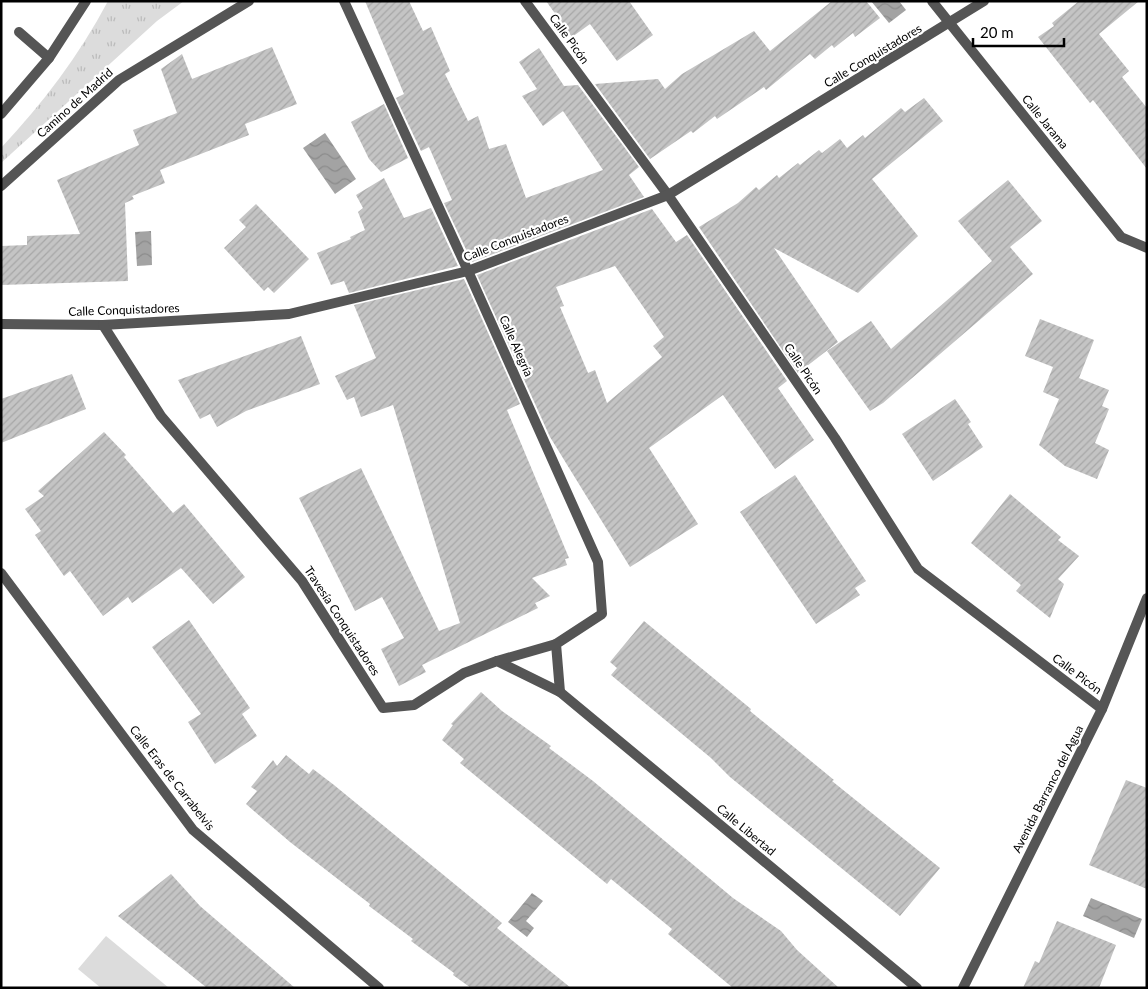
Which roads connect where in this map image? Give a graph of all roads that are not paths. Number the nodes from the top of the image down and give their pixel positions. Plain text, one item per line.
1 (86, 1) edge
2 (249, 1) edge
3 (344, 1) edge
4 (525, 1) edge
5 (932, 1) edge
6 (984, 1) edge
7 (950, 24) junction
8 (19, 32) dead end
9 (49, 58) junction
10 (1, 114) edge
11 (1, 186) edge
12 (668, 195) junction
13 (1147, 248) edge
14 (468, 271) junction
15 (1, 324) edge
16 (102, 325) junction
17 (1, 573) edge
18 (1147, 598) edge
19 (556, 644) junction
20 (498, 662) junction
21 (560, 692) junction
22 (1102, 708) junction
23 (379, 988) edge
24 (916, 988) edge
25 (963, 988) edge

1 - 9 street
2 - 11 street, Camino de Madrid
3 - 14 street, Calle Alegría
4 - 12 street, Calle Picón
5 - 7 street, Calle Jarama
6 - 7 street, Calle Conquistadores
7 - 12 street, Calle Conquistadores
7 - 13 street, Calle Jarama
8 - 9 street
9 - 10 street
12 - 14 street, Calle Conquistadores
12 - 22 street, Calle Picón
14 - 16 street, Calle Conquistadores
14 - 19 street, Calle Alegría
15 - 16 street, Calle Conquistadores
16 - 20 street, Travesía Conquistadores
17 - 23 street, Calle Eras de Carrabelvis
18 - 22 street, Avenida Barranco del Agua
19 - 20 street
19 - 21 street
20 - 21 street
21 - 24 street, Calle Libertad
22 - 25 street, Avenida Barranco del Agua

